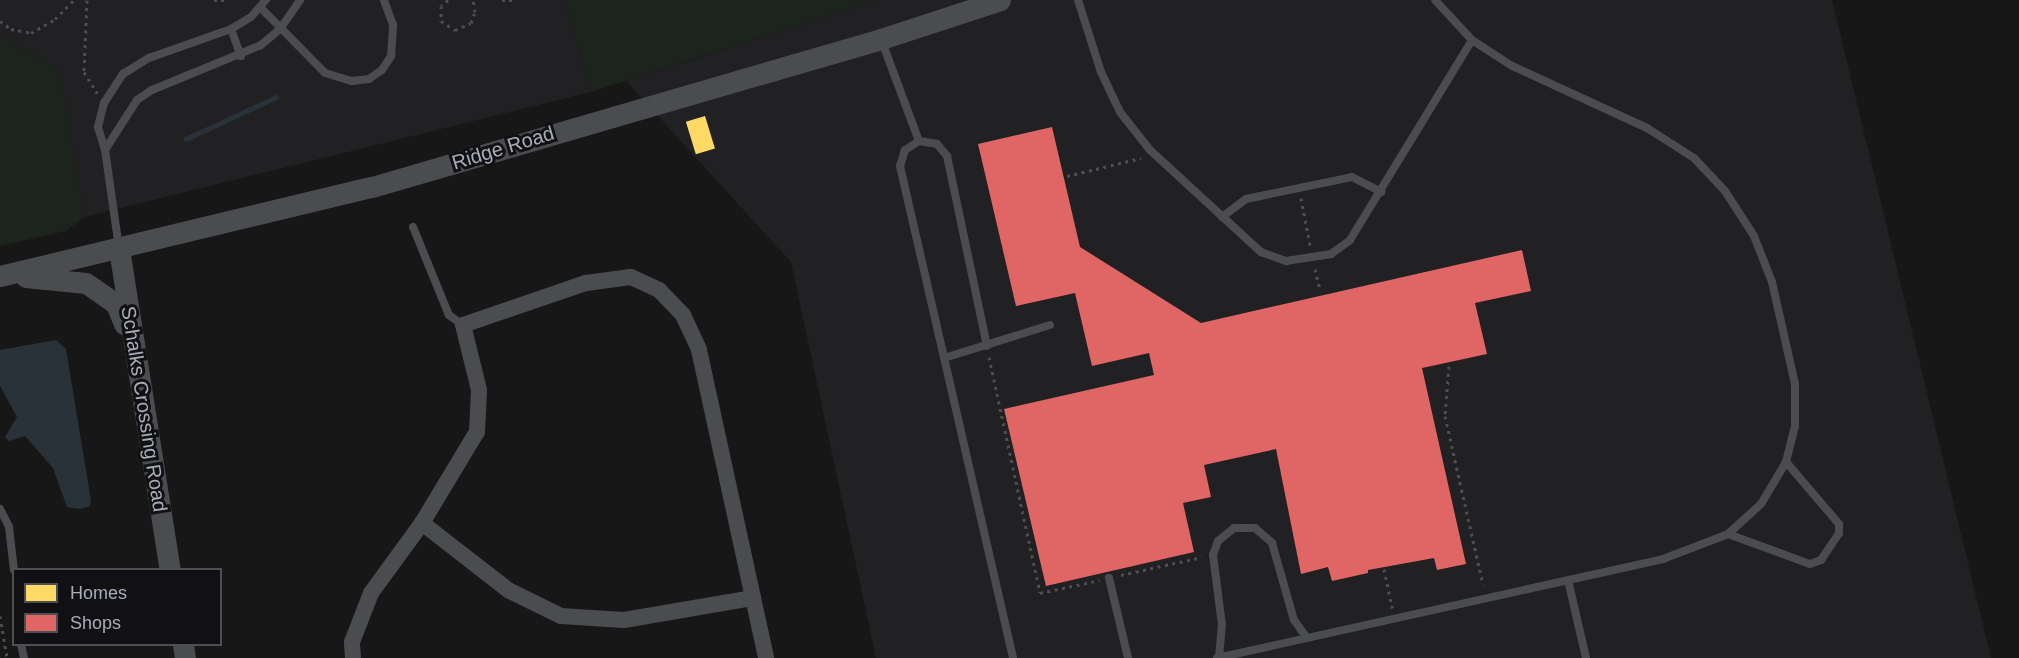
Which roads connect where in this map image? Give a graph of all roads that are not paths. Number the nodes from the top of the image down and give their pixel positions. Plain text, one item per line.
1 (300, 0) edge
2 (384, 0) edge
3 (1000, 0) edge
4 (1078, 0) edge
5 (1435, 0) edge
6 (263, 4) edge
7 (231, 29) junction
8 (280, 29) junction
9 (881, 39) junction
10 (1472, 40) junction
11 (241, 56) junction
12 (919, 141) junction
13 (105, 150) junction
14 (1381, 192) junction
15 (1222, 217) junction
16 (413, 227) dead end
17 (119, 249) junction
18 (2, 276) edge
19 (1050, 325) dead end
20 (463, 326) junction
21 (987, 346) junction
22 (134, 347) junction
23 (944, 358) junction
24 (1786, 462) junction
25 (0, 509) edge
26 (423, 523) junction
27 (1728, 534) junction
28 (14, 568) edge
29 (170, 568) edge
30 (1109, 578) road end
31 (1568, 580) junction
32 (753, 598) junction
33 (1307, 638) junction
34 (353, 658) edge
35 (766, 658) edge
36 (1013, 658) edge
37 (1128, 658) edge
38 (1218, 658) edge
39 (1586, 658) edge

1 - 8 lane
2 - 8 lane
3 - 9 street, Ridge Road
4 - 15 lane
5 - 10 lane
6 - 7 lane
6 - 8 lane
7 - 11 lane
7 - 13 lane
8 - 11 lane
9 - 12 lane
9 - 17 street, Ridge Road
10 - 14 lane
10 - 24 lane
11 - 13 lane
12 - 21 lane
12 - 23 lane
13 - 17 lane
14 - 15 lane
14 - 15 lane
16 - 20 lane
17 - 18 street, Ridge Road
17 - 22 street, Schalks Crossing Road
18 - 22 street
19 - 21 lane
20 - 26 street
20 - 32 street
21 - 23 lane
22 - 29 street, Schalks Crossing Road
23 - 36 lane
24 - 27 lane
24 - 27 lane
25 - 28 lane
26 - 32 street
26 - 34 street
27 - 31 lane
30 - 37 lane
31 - 33 lane
31 - 39 lane
32 - 35 street
33 - 38 lane
33 - 38 lane

